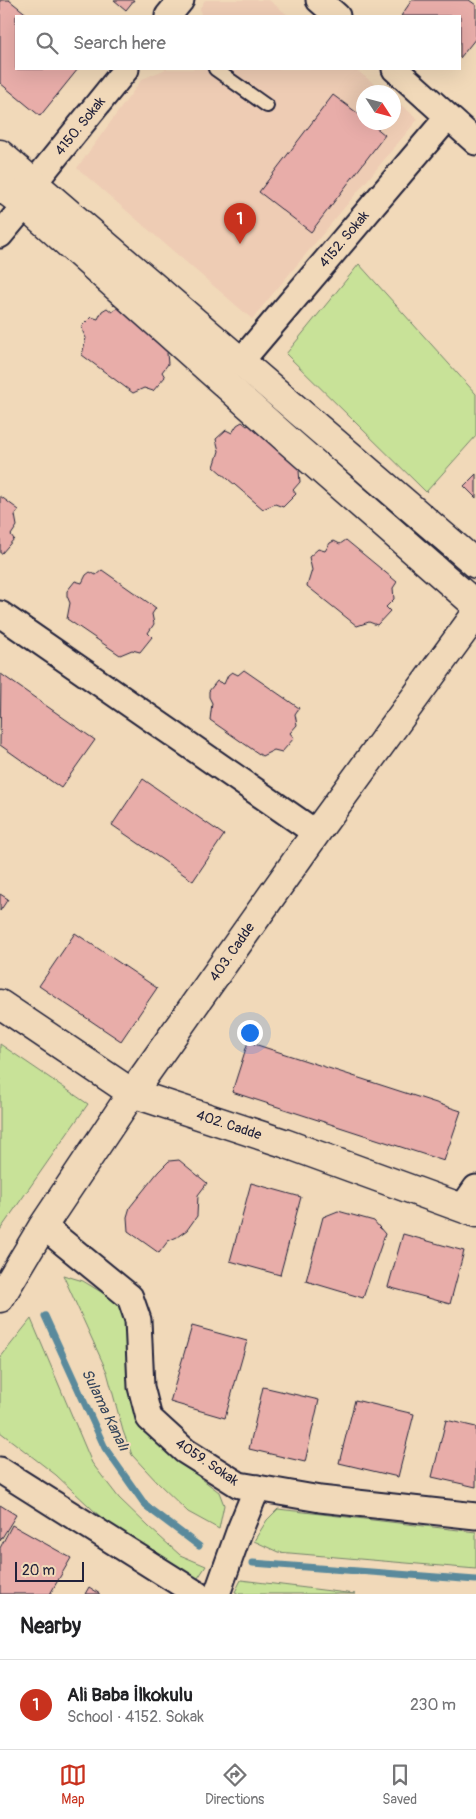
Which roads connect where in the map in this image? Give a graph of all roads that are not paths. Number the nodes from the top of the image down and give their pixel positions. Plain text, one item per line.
1 (181, 0) edge
2 (319, 0) edge
3 (169, 15) edge
4 (336, 15) edge
5 (125, 70) edge
6 (216, 70) edge
7 (396, 70) edge
8 (266, 106) dead end
9 (448, 117) junction
10 (476, 142) edge
11 (0, 154) edge
12 (0, 186) edge
13 (29, 194) junction
14 (0, 235) edge
15 (241, 361) junction
16 (476, 564) edge
17 (476, 605) edge
18 (0, 614) edge
19 (476, 614) edge
20 (316, 833) junction
21 (0, 1004) edge
22 (132, 1093) junction
23 (471, 1203) edge
24 (44, 1226) junction
25 (2, 1289) edge
26 (0, 1470) edge
27 (256, 1488) junction
28 (476, 1516) edge
29 (197, 1594) edge
30 (217, 1594) edge

1 - 3 street
2 - 4 street
5 - 13 street, 4150. Sokak
6 - 8 lane
7 - 9 street
9 - 10 street
9 - 15 street, 4152. Sokak
11 - 13 street
12 - 13 street
13 - 14 street, 4150. Sokak
13 - 15 street
13 - 17 street
15 - 16 street
18 - 20 street
19 - 20 street, 403. Cadde
20 - 22 street, 403. Cadde
21 - 22 street, 402. Cadde
22 - 23 street, 402. Cadde
22 - 24 street, 403. Cadde
24 - 25 street, 403. Cadde
24 - 27 street, 4059. Sokak
26 - 29 street
27 - 28 street, 4059. Sokak
27 - 30 street

